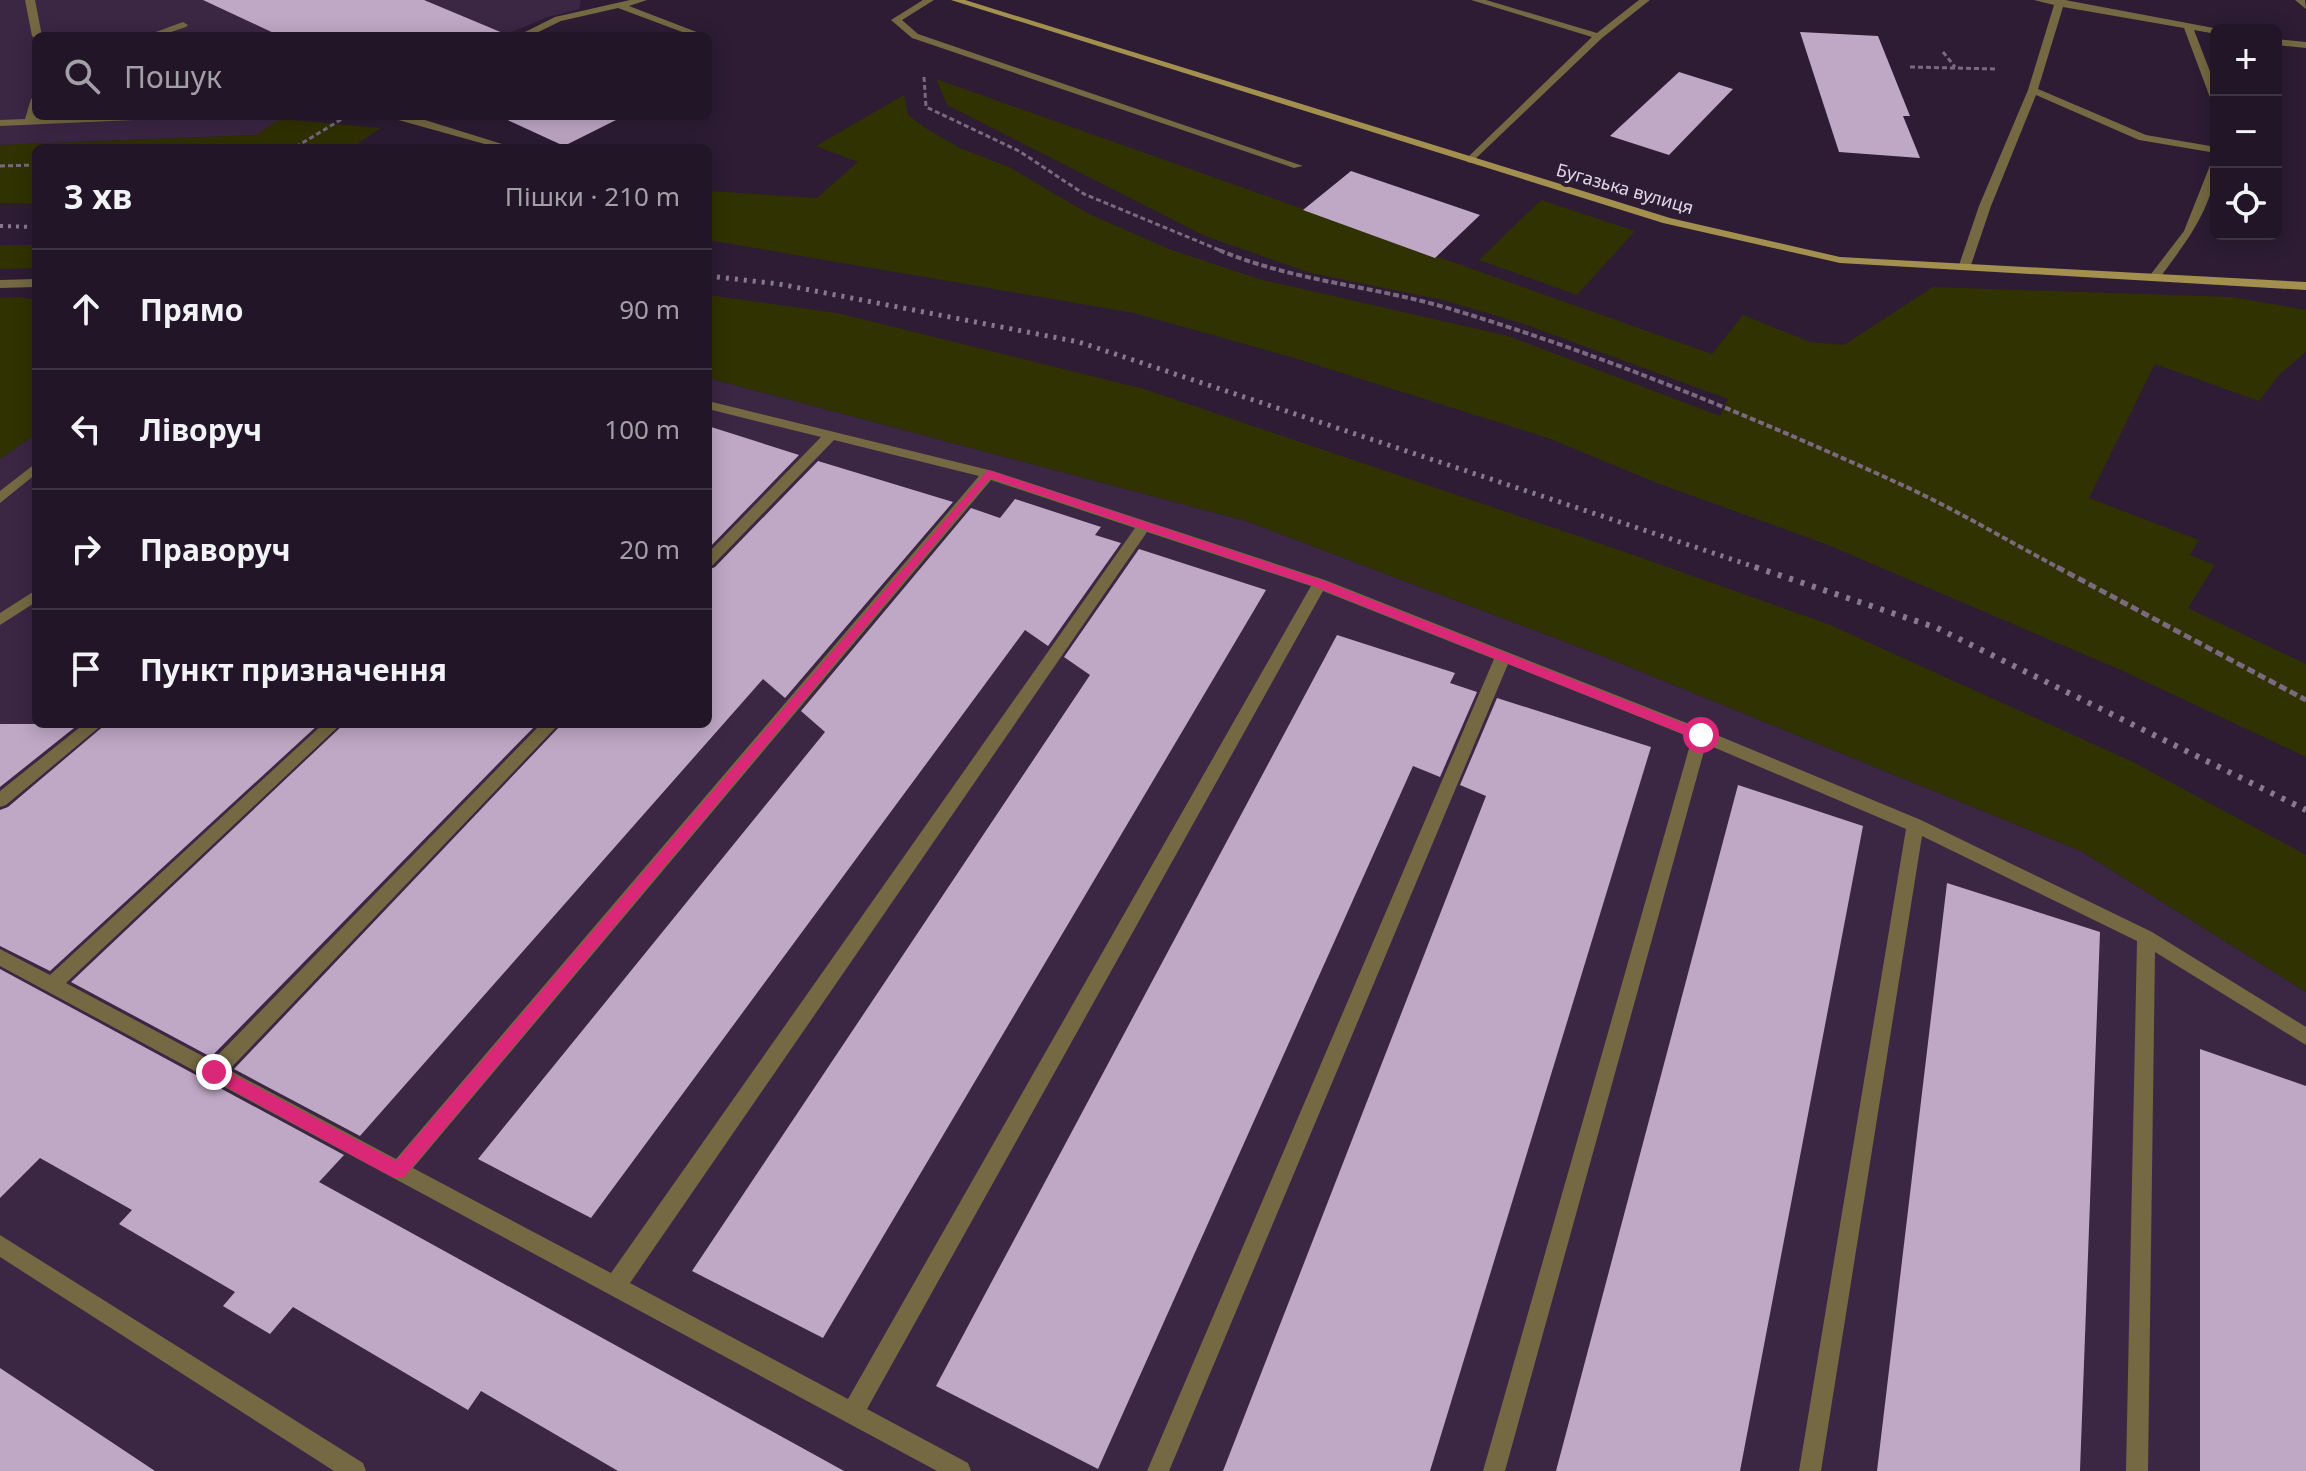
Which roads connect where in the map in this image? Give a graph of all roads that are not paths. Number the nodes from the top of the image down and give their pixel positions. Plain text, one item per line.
1 (30, 0) edge
2 (642, 0) edge
3 (929, 0) edge
4 (956, 0) edge
5 (1476, 0) edge
6 (1645, 0) edge
7 (2039, 0) edge
8 (2300, 0) edge
9 (2060, 1) edge
10 (619, 5) junction
11 (2306, 6) edge
12 (183, 25) dead end
13 (2188, 26) junction
14 (2210, 30) edge
15 (36, 32) edge
16 (162, 32) edge
17 (530, 32) edge
18 (691, 32) edge
19 (1599, 36) junction
20 (2282, 43) edge
21 (2306, 45) edge
22 (2033, 90) junction
23 (2214, 96) edge
24 (32, 113) edge
25 (30, 120) joint
26 (410, 120) edge
27 (0, 123) edge
28 (496, 144) edge
29 (2210, 149) edge
30 (1471, 160) junction
31 (1298, 166) dead end
32 (2214, 168) edge
33 (1964, 268) junction
34 (2154, 278) junction
35 (32, 283) edge
36 (0, 284) edge
37 (2306, 286) edge
38 (712, 406) edge
39 (831, 435) junction
40 (32, 470) edge
41 (988, 474) junction
42 (0, 498) edge
43 (1144, 526) junction
44 (712, 558) edge
45 (1320, 584) junction
46 (32, 598) edge
47 (0, 620) edge
48 (1503, 657) junction
49 (90, 728) edge
50 (329, 728) edge
51 (547, 728) edge
52 (1701, 735) junction
53 (0, 800) edge
54 (1915, 825) junction
55 (2146, 937) junction
56 (0, 957) edge
57 (51, 985) junction
58 (2306, 1037) edge
59 (214, 1072) junction
60 (398, 1171) junction
61 (0, 1245) edge
62 (615, 1286) junction
63 (852, 1413) junction
64 (355, 1471) edge
65 (960, 1471) edge
66 (1158, 1471) edge
67 (1494, 1471) edge
68 (1810, 1471) edge
69 (2137, 1471) edge

1 - 15 street
2 - 10 street
3 - 31 street
4 - 30 street, Бугазька вулиця
5 - 19 street
6 - 19 street
7 - 9 street
8 - 11 street
9 - 13 street
9 - 22 street
10 - 17 street
10 - 18 street
12 - 16 street
13 - 14 street
13 - 23 street
19 - 30 street
20 - 21 street
22 - 29 street
22 - 33 street
24 - 25 street
25 - 27 street
26 - 28 street
30 - 33 street, Бугазька вулиця
32 - 34 street
33 - 34 street, Бугазька вулиця
34 - 37 street, Бугазька вулиця
35 - 36 street
38 - 39 street
39 - 41 street
39 - 44 street
40 - 42 street
41 - 43 street
41 - 60 street
43 - 45 street
43 - 62 street
45 - 48 street
45 - 63 street
46 - 47 street
48 - 52 street
48 - 66 street
49 - 53 street
50 - 57 street
51 - 59 street
52 - 54 street
52 - 67 street
54 - 55 street
54 - 68 street
55 - 58 street
55 - 69 street
56 - 57 street
57 - 59 street
59 - 60 street
60 - 62 street
61 - 64 street
62 - 63 street
63 - 65 street

